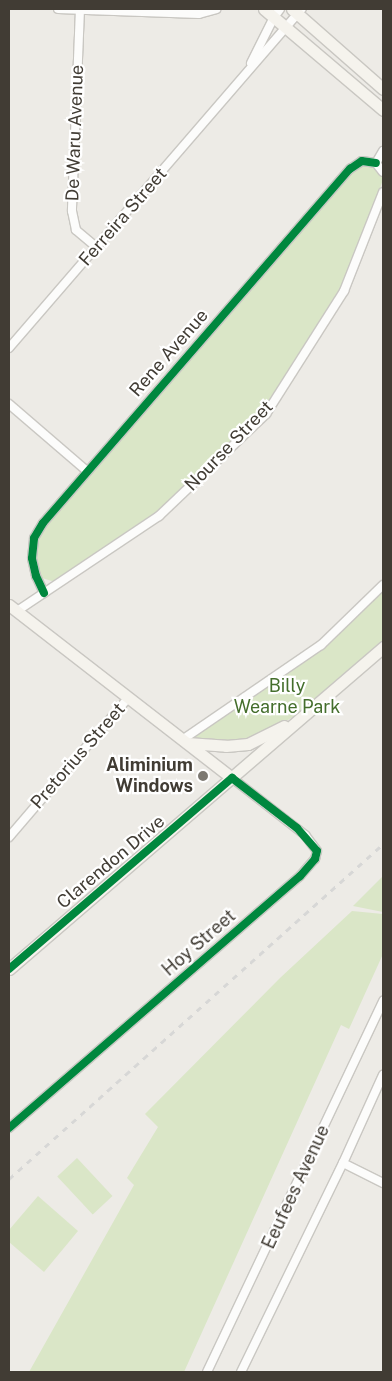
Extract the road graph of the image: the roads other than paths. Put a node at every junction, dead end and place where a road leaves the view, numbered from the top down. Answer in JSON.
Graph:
{"nodes":[{"id":1,"x":58,"y":9,"type":"edge"},
{"id":2,"x":80,"y":9,"type":"edge"},
{"id":3,"x":216,"y":9,"type":"edge"},
{"id":4,"x":264,"y":9,"type":"edge"},
{"id":5,"x":297,"y":10,"type":"edge"},
{"id":6,"x":277,"y":13,"type":"edge"},
{"id":7,"x":287,"y":27,"type":"junction"},
{"id":8,"x":236,"y":86,"type":"junction"},
{"id":9,"x":383,"y":89,"type":"edge"},
{"id":10,"x":383,"y":110,"type":"edge"},
{"id":11,"x":383,"y":151,"type":"edge"},
{"id":12,"x":376,"y":163,"type":"junction"},
{"id":13,"x":383,"y":172,"type":"edge"},
{"id":14,"x":383,"y":192,"type":"edge"},
{"id":15,"x":96,"y":247,"type":"junction"},
{"id":16,"x":9,"y":348,"type":"edge"},
{"id":17,"x":9,"y":404,"type":"edge"},
{"id":18,"x":87,"y":471,"type":"junction"},
{"id":19,"x":383,"y":585,"type":"edge"},
{"id":20,"x":44,"y":593,"type":"junction"},
{"id":21,"x":13,"y":608,"type":"edge"},
{"id":22,"x":383,"y":647,"type":"edge"},
{"id":23,"x":128,"y":698,"type":"junction"},
{"id":24,"x":309,"y":712,"type":"junction"},
{"id":25,"x":184,"y":741,"type":"junction"},
{"id":26,"x":232,"y":778,"type":"junction"},
{"id":27,"x":9,"y":837,"type":"edge"},
{"id":28,"x":9,"y":968,"type":"edge"},
{"id":29,"x":383,"y":1001,"type":"edge"},
{"id":30,"x":383,"y":1075,"type":"edge"},
{"id":31,"x":9,"y":1128,"type":"edge"},
{"id":32,"x":343,"y":1163,"type":"junction"},
{"id":33,"x":383,"y":1183,"type":"edge"},
{"id":34,"x":207,"y":1372,"type":"edge"},
{"id":35,"x":241,"y":1372,"type":"edge"}],
"edges":[{"from":1,"to":2,"type":"street"},
{"from":2,"to":3,"type":"street"},
{"from":2,"to":15,"type":"street","name":"De Waru Avenue"},
{"from":4,"to":6,"type":"main road"},
{"from":5,"to":7,"type":"street","name":"Ferreira Street"},
{"from":5,"to":9,"type":"main road"},
{"from":6,"to":7,"type":"main road"},
{"from":6,"to":8,"type":"street","name":"Ferreira Street"},
{"from":7,"to":8,"type":"street","name":"Ferreira Street"},
{"from":7,"to":10,"type":"main road"},
{"from":8,"to":15,"type":"street","name":"Ferreira Street"},
{"from":11,"to":12,"type":"street"},
{"from":12,"to":13,"type":"street"},
{"from":12,"to":18,"type":"street","name":"Rene Avenue"},
{"from":14,"to":20,"type":"street","name":"Nourse Street"},
{"from":15,"to":16,"type":"street","name":"Ferreira Street"},
{"from":17,"to":18,"type":"street"},
{"from":18,"to":20,"type":"street","name":"Rene Avenue"},
{"from":19,"to":25,"type":"street"},
{"from":20,"to":21,"type":"street","name":"Nourse Street"},
{"from":21,"to":23,"type":"main road"},
{"from":22,"to":24,"type":"main road","name":"Clarendon Drive"},
{"from":23,"to":25,"type":"main road"},
{"from":23,"to":27,"type":"street","name":"Pretorius Street"},
{"from":24,"to":25,"type":"main road"},
{"from":24,"to":26,"type":"main road","name":"Clarendon Drive"},
{"from":25,"to":26,"type":"main road"},
{"from":26,"to":28,"type":"main road","name":"Clarendon Drive"},
{"from":26,"to":31,"type":"street","name":"Hoy Street"},
{"from":29,"to":34,"type":"street","name":"Eeufees Avenue"},
{"from":30,"to":32,"type":"street","name":"Eeufees Avenue"},
{"from":32,"to":33,"type":"street"},
{"from":32,"to":35,"type":"street","name":"Eeufees Avenue"}]}
